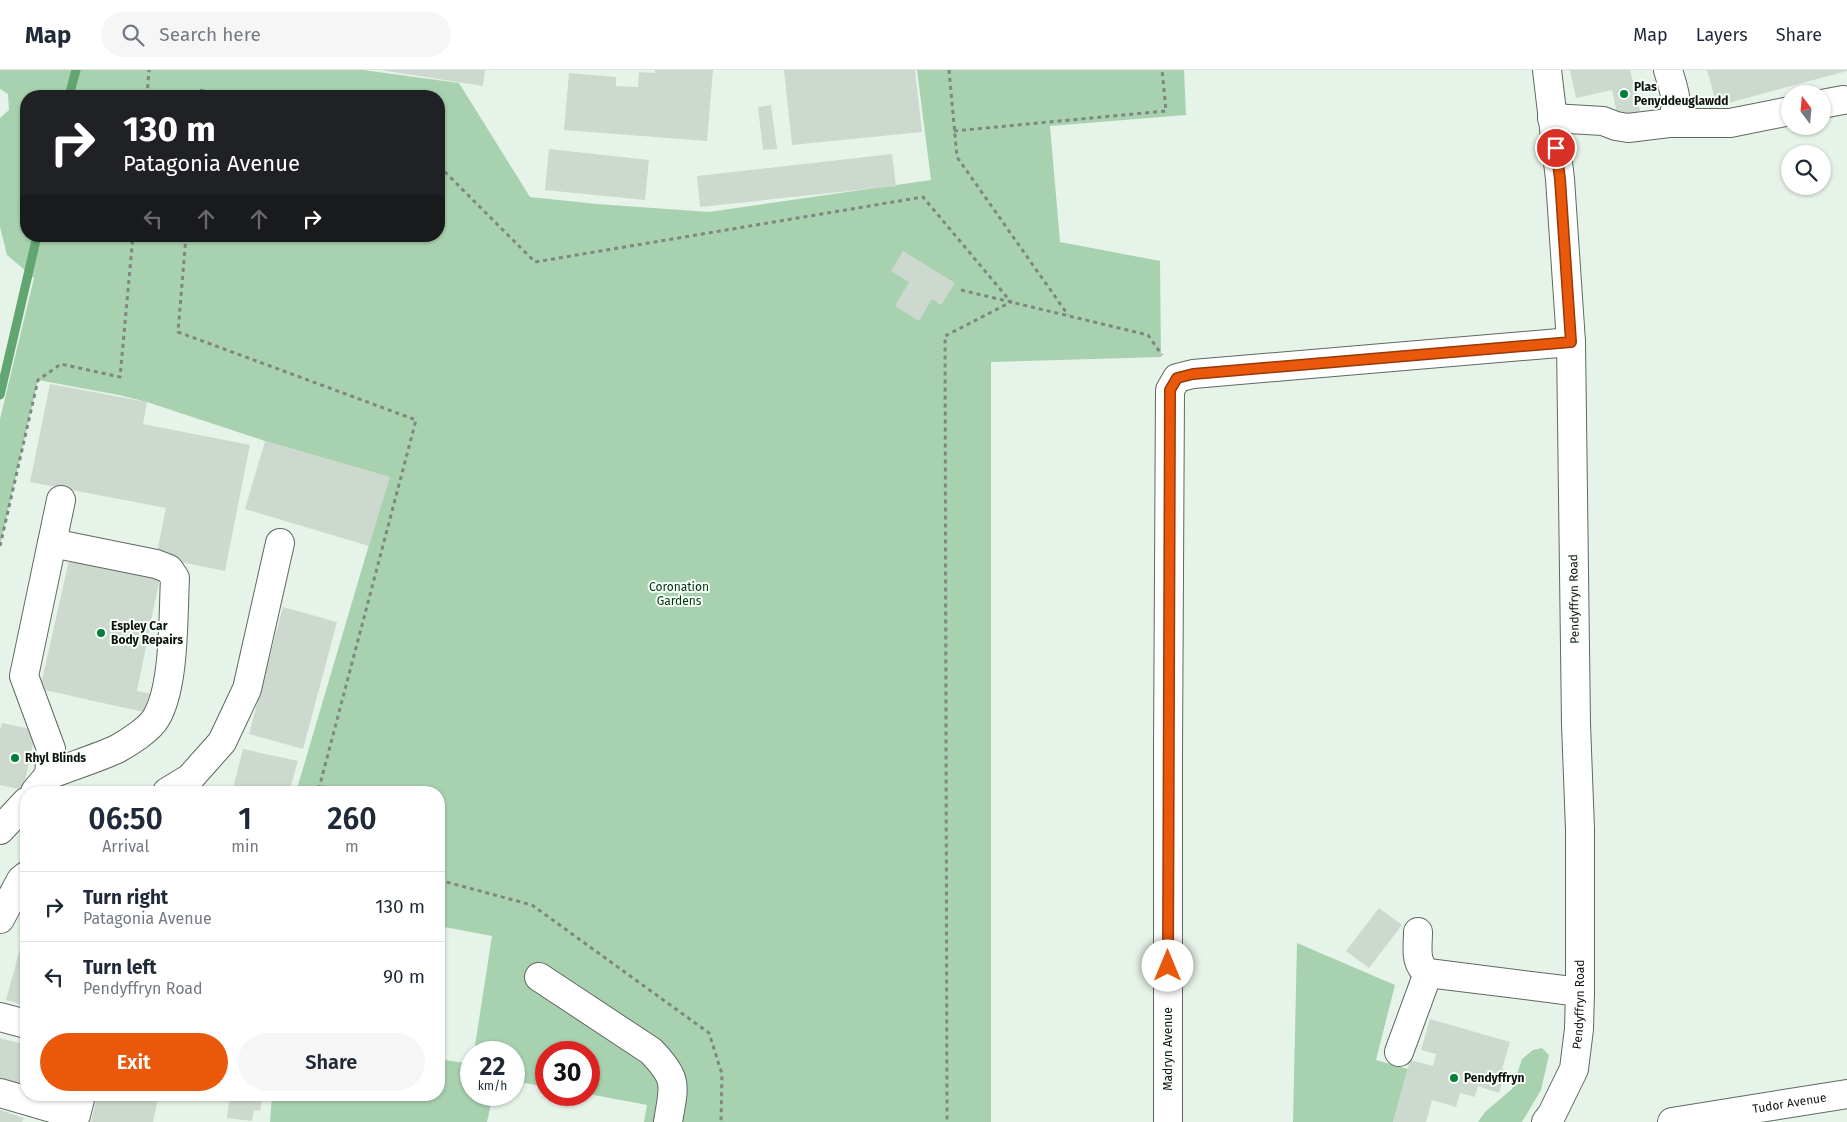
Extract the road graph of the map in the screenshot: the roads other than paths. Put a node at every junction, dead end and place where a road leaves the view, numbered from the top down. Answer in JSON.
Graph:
{"nodes":[{"id":1,"x":1547,"y":70,"type":"edge"},
{"id":2,"x":1668,"y":70,"type":"edge"},
{"id":3,"x":1781,"y":112,"type":"edge"},
{"id":4,"x":1552,"y":118,"type":"junction"},
{"id":5,"x":1669,"y":123,"type":"junction"},
{"id":6,"x":1571,"y":342,"type":"junction"},
{"id":7,"x":61,"y":500,"type":"dead end"},
{"id":8,"x":280,"y":543,"type":"dead end"},
{"id":9,"x":52,"y":544,"type":"junction"},
{"id":10,"x":42,"y":784,"type":"edge"},
{"id":11,"x":177,"y":786,"type":"edge"},
{"id":12,"x":20,"y":808,"type":"edge"},
{"id":13,"x":0,"y":830,"type":"edge"},
{"id":14,"x":20,"y":882,"type":"edge"},
{"id":15,"x":0,"y":919,"type":"edge"},
{"id":16,"x":1418,"y":932,"type":"dead end"},
{"id":17,"x":1428,"y":973,"type":"junction"},
{"id":18,"x":539,"y":977,"type":"dead end"},
{"id":19,"x":1580,"y":992,"type":"junction"},
{"id":20,"x":0,"y":1017,"type":"edge"},
{"id":21,"x":20,"y":1022,"type":"edge"},
{"id":22,"x":1399,"y":1052,"type":"dead end"},
{"id":23,"x":0,"y":1093,"type":"edge"},
{"id":24,"x":1847,"y":1094,"type":"edge"},
{"id":25,"x":20,"y":1099,"type":"edge"},
{"id":26,"x":28,"y":1101,"type":"edge"},
{"id":27,"x":80,"y":1101,"type":"edge"},
{"id":28,"x":1557,"y":1119,"type":"edge"},
{"id":29,"x":668,"y":1122,"type":"edge"},
{"id":30,"x":1168,"y":1122,"type":"edge"},
{"id":31,"x":1672,"y":1122,"type":"edge"}],
"edges":[{"from":1,"to":4,"type":"street","name":"Pendyffryn Road"},
{"from":2,"to":5,"type":"street"},
{"from":3,"to":5,"type":"street"},
{"from":4,"to":5,"type":"street"},
{"from":4,"to":6,"type":"street","name":"Pendyffryn Road"},
{"from":6,"to":19,"type":"street","name":"Pendyffryn Road"},
{"from":6,"to":30,"type":"street","name":"Madryn Avenue"},
{"from":7,"to":9,"type":"street"},
{"from":8,"to":11,"type":"street"},
{"from":9,"to":10,"type":"street"},
{"from":9,"to":10,"type":"street"},
{"from":12,"to":13,"type":"street"},
{"from":14,"to":15,"type":"street"},
{"from":16,"to":17,"type":"street"},
{"from":17,"to":19,"type":"street"},
{"from":17,"to":22,"type":"street"},
{"from":18,"to":29,"type":"street"},
{"from":19,"to":28,"type":"street","name":"Pendyffryn Road"},
{"from":20,"to":21,"type":"street"},
{"from":23,"to":25,"type":"street"},
{"from":24,"to":31,"type":"street","name":"Tudor Avenue"},
{"from":26,"to":27,"type":"street"}]}
